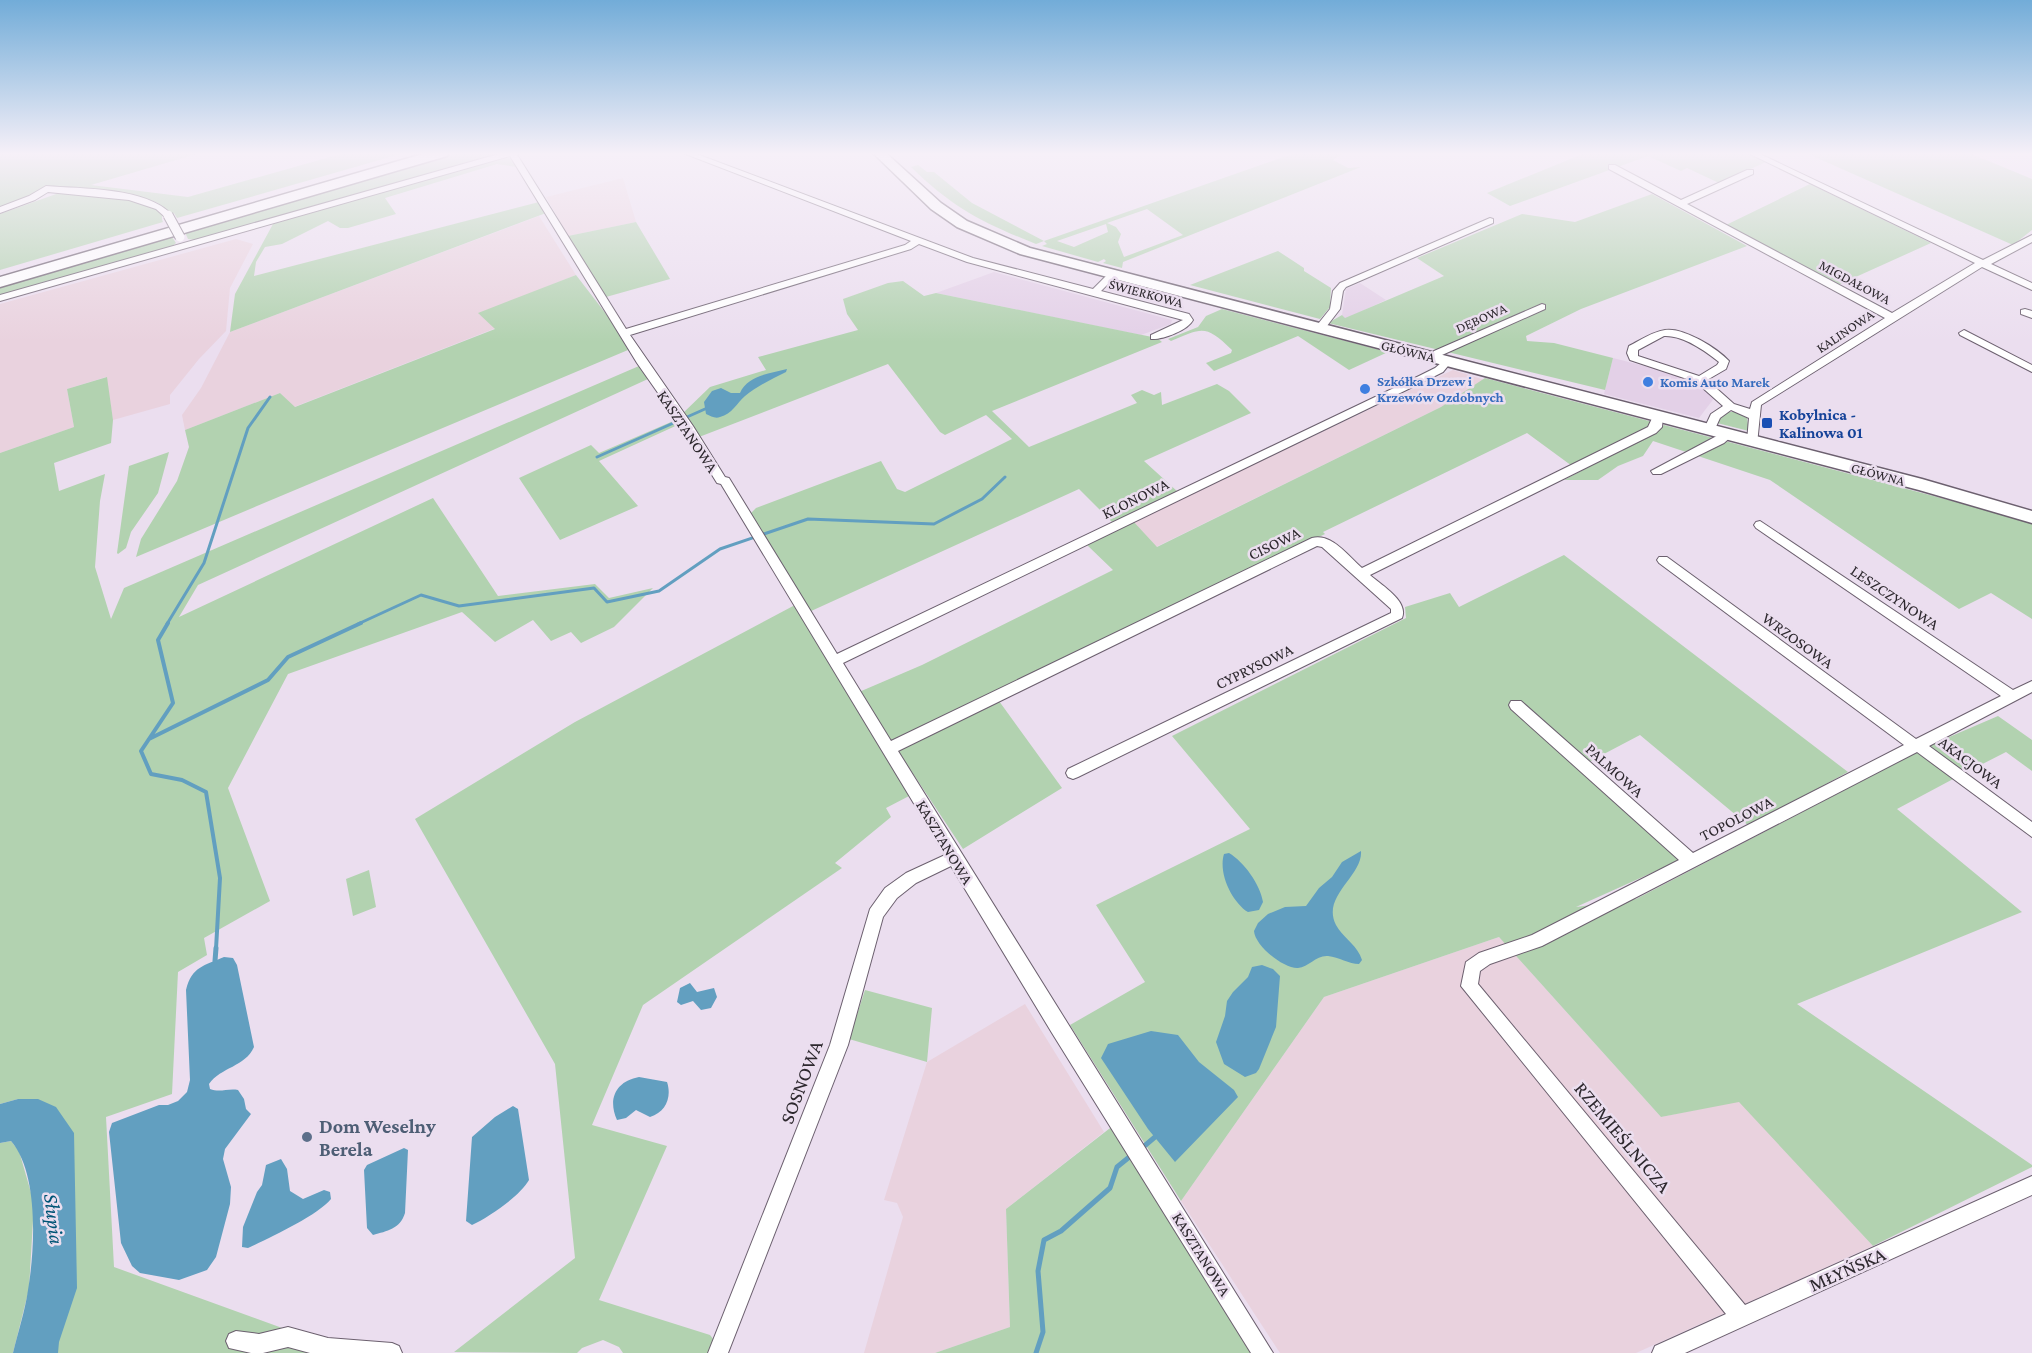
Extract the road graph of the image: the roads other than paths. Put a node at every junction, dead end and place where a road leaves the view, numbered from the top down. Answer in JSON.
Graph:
{"nodes":[{"id":1,"x":169,"y":216,"type":"edge"},
{"id":2,"x":201,"y":216,"type":"edge"},
{"id":3,"x":226,"y":216,"type":"edge"},
{"id":4,"x":275,"y":216,"type":"edge"},
{"id":5,"x":552,"y":216,"type":"edge"},
{"id":6,"x":853,"y":216,"type":"edge"},
{"id":7,"x":951,"y":216,"type":"edge"},
{"id":8,"x":1703,"y":216,"type":"edge"},
{"id":9,"x":1883,"y":216,"type":"edge"},
{"id":10,"x":1490,"y":221,"type":"dead end"},
{"id":11,"x":2032,"y":238,"type":"edge"},
{"id":12,"x":182,"y":241,"type":"junction"},
{"id":13,"x":918,"y":241,"type":"junction"},
{"id":14,"x":1982,"y":264,"type":"junction"},
{"id":15,"x":0,"y":274,"type":"edge"},
{"id":16,"x":1112,"y":275,"type":"junction"},
{"id":17,"x":0,"y":282,"type":"edge"},
{"id":18,"x":2032,"y":287,"type":"edge"},
{"id":19,"x":1094,"y":293,"type":"junction"},
{"id":20,"x":0,"y":298,"type":"edge"},
{"id":21,"x":1542,"y":307,"type":"dead end"},
{"id":22,"x":1891,"y":316,"type":"junction"},
{"id":23,"x":1319,"y":329,"type":"junction"},
{"id":24,"x":625,"y":333,"type":"junction"},
{"id":25,"x":1964,"y":333,"type":"dead end"},
{"id":26,"x":1155,"y":337,"type":"dead end"},
{"id":27,"x":1441,"y":359,"type":"junction"},
{"id":28,"x":2032,"y":369,"type":"edge"},
{"id":29,"x":1700,"y":380,"type":"junction"},
{"id":30,"x":1730,"y":406,"type":"junction"},
{"id":31,"x":1658,"y":416,"type":"junction"},
{"id":32,"x":1754,"y":416,"type":"junction"},
{"id":33,"x":1710,"y":429,"type":"junction"},
{"id":34,"x":1728,"y":434,"type":"junction"},
{"id":35,"x":1753,"y":441,"type":"junction"},
{"id":36,"x":1657,"y":471,"type":"dead end"},
{"id":37,"x":2032,"y":518,"type":"edge"},
{"id":38,"x":1760,"y":525,"type":"dead end"},
{"id":39,"x":1663,"y":560,"type":"dead end"},
{"id":40,"x":1361,"y":574,"type":"junction"},
{"id":41,"x":835,"y":661,"type":"junction"},
{"id":42,"x":2032,"y":686,"type":"edge"},
{"id":43,"x":2012,"y":696,"type":"junction"},
{"id":44,"x":1516,"y":705,"type":"dead end"},
{"id":45,"x":1916,"y":745,"type":"junction"},
{"id":46,"x":889,"y":749,"type":"junction"},
{"id":47,"x":1073,"y":773,"type":"dead end"},
{"id":48,"x":2032,"y":831,"type":"edge"},
{"id":49,"x":955,"y":857,"type":"junction"},
{"id":50,"x":1691,"y":861,"type":"junction"},
{"id":51,"x":1469,"y":986,"type":"joint"},
{"id":52,"x":2032,"y":1185,"type":"edge"},
{"id":53,"x":1743,"y":1317,"type":"junction"},
{"id":54,"x":236,"y":1341,"type":"dead end"},
{"id":55,"x":392,"y":1353,"type":"edge"},
{"id":56,"x":718,"y":1353,"type":"edge"},
{"id":57,"x":1263,"y":1353,"type":"edge"},
{"id":58,"x":1662,"y":1353,"type":"edge"}],
"edges":[{"from":1,"to":12,"type":"street","bridge":true},
{"from":2,"to":15,"type":"highway"},
{"from":3,"to":17,"type":"highway"},
{"from":4,"to":12,"type":"street"},
{"from":5,"to":24,"type":"street","name":"KASZTANOWA"},
{"from":6,"to":13,"type":"street","name":"ŚWIERKOWA"},
{"from":7,"to":16,"type":"main road","name":"GŁÓWNA"},
{"from":8,"to":22,"type":"street","name":"MIGDAŁOWA"},
{"from":9,"to":14,"type":"street"},
{"from":10,"to":23,"type":"street"},
{"from":11,"to":14,"type":"street","name":"KALINOWA"},
{"from":12,"to":20,"type":"street"},
{"from":13,"to":19,"type":"street","name":"ŚWIERKOWA"},
{"from":13,"to":24,"type":"street"},
{"from":14,"to":18,"type":"street"},
{"from":14,"to":22,"type":"street","name":"KALINOWA"},
{"from":16,"to":19,"type":"street","name":"ŚWIERKOWA"},
{"from":16,"to":23,"type":"main road","name":"GŁÓWNA"},
{"from":19,"to":26,"type":"street","name":"ŚWIERKOWA"},
{"from":21,"to":27,"type":"street","name":"DĘBOWA"},
{"from":22,"to":32,"type":"street","name":"KALINOWA"},
{"from":23,"to":27,"type":"main road","name":"GŁÓWNA"},
{"from":24,"to":41,"type":"street","name":"KASZTANOWA"},
{"from":25,"to":28,"type":"street"},
{"from":27,"to":31,"type":"main road","name":"GŁÓWNA"},
{"from":27,"to":41,"type":"street","name":"KLONOWA"},
{"from":29,"to":29,"type":"street"},
{"from":29,"to":30,"type":"street"},
{"from":30,"to":32,"type":"street"},
{"from":30,"to":33,"type":"street"},
{"from":31,"to":33,"type":"main road","name":"GŁÓWNA"},
{"from":31,"to":40,"type":"street"},
{"from":32,"to":35,"type":"street"},
{"from":33,"to":34,"type":"main road","name":"GŁÓWNA"},
{"from":34,"to":35,"type":"main road","name":"GŁÓWNA"},
{"from":34,"to":36,"type":"street"},
{"from":35,"to":37,"type":"main road","name":"GŁÓWNA"},
{"from":38,"to":43,"type":"street","name":"LESZCZYNOWA"},
{"from":39,"to":45,"type":"street","name":"WRZOSOWA"},
{"from":40,"to":46,"type":"street","name":"CISOWA"},
{"from":40,"to":47,"type":"street","name":"CYPRYSOWA"},
{"from":41,"to":46,"type":"street","name":"KASZTANOWA"},
{"from":42,"to":43,"type":"street","name":"TOPOLOWA"},
{"from":43,"to":45,"type":"street","name":"TOPOLOWA"},
{"from":44,"to":50,"type":"street","name":"PALMOWA"},
{"from":45,"to":48,"type":"street","name":"AKACJOWA"},
{"from":45,"to":50,"type":"street","name":"TOPOLOWA"},
{"from":46,"to":49,"type":"street","name":"KASZTANOWA"},
{"from":49,"to":56,"type":"street","name":"SOSNOWA"},
{"from":49,"to":57,"type":"street","name":"KASZTANOWA"},
{"from":50,"to":51,"type":"street","name":"TOPOLOWA"},
{"from":51,"to":53,"type":"street","name":"RZEMIEŚLNICZA"},
{"from":52,"to":53,"type":"street","name":"MŁYŃSKA"},
{"from":53,"to":58,"type":"street","name":"MŁYŃSKA"},
{"from":54,"to":55,"type":"street"}]}
